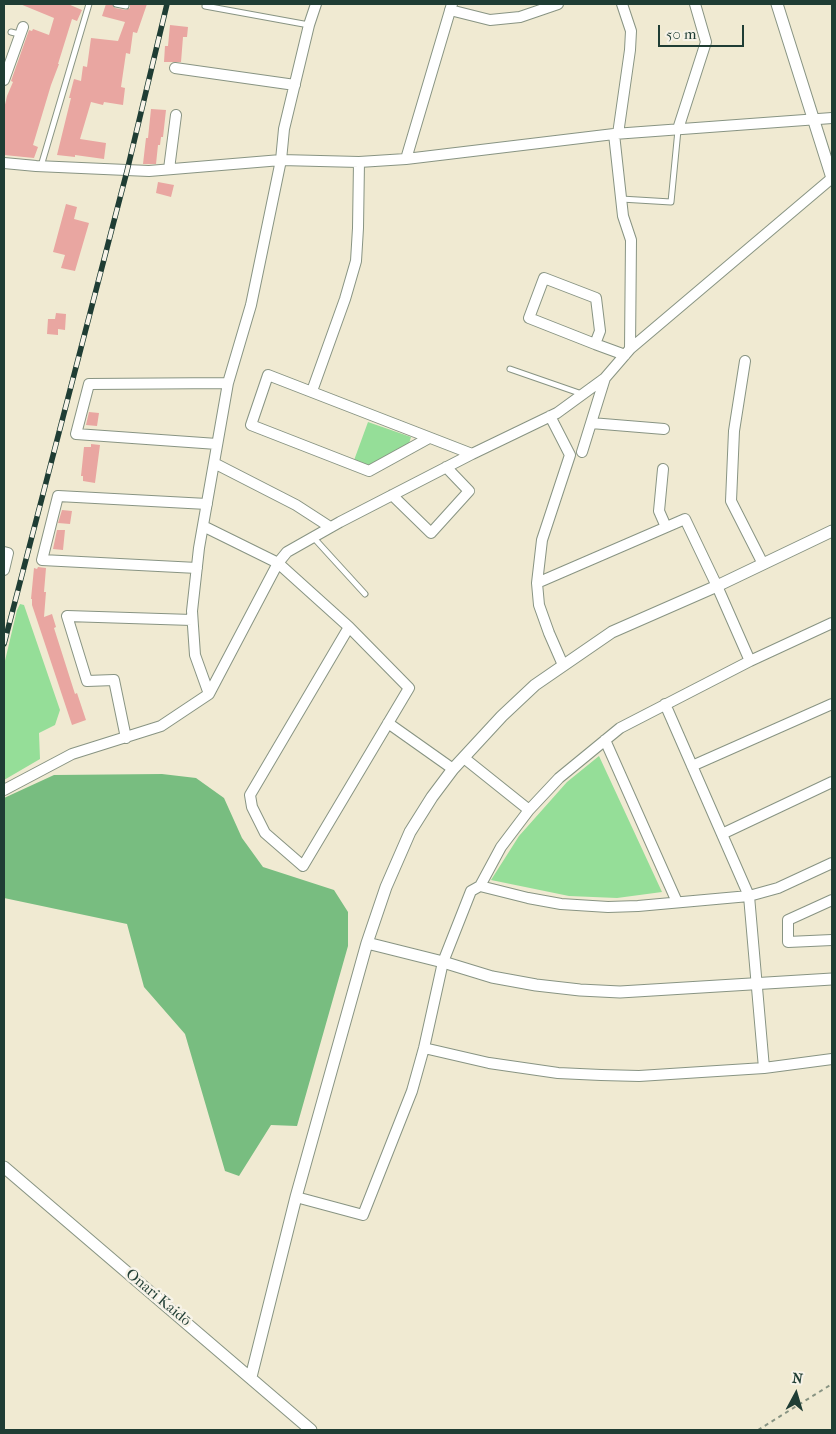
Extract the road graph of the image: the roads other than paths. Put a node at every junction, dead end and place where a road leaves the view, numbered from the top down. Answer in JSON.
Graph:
{"nodes":[{"id":1,"x":87,"y":4,"type":"edge"},
{"id":2,"x":116,"y":4,"type":"edge"},
{"id":3,"x":316,"y":4,"type":"edge"},
{"id":4,"x":558,"y":4,"type":"edge"},
{"id":5,"x":622,"y":4,"type":"edge"},
{"id":6,"x":695,"y":4,"type":"edge"},
{"id":7,"x":777,"y":4,"type":"edge"},
{"id":8,"x":126,"y":6,"type":"dead end"},
{"id":9,"x":205,"y":6,"type":"dead end"},
{"id":10,"x":451,"y":7,"type":"edge"},
{"id":11,"x":309,"y":25,"type":"junction"},
{"id":12,"x":18,"y":31,"type":"dead end"},
{"id":13,"x":175,"y":68,"type":"dead end"},
{"id":14,"x":4,"y":77,"type":"edge"},
{"id":15,"x":295,"y":85,"type":"junction"},
{"id":16,"x":176,"y":115,"type":"dead end"},
{"id":17,"x":832,"y":118,"type":"edge"},
{"id":18,"x":814,"y":120,"type":"junction"},
{"id":19,"x":678,"y":129,"type":"junction"},
{"id":20,"x":616,"y":134,"type":"junction"},
{"id":21,"x":406,"y":159,"type":"junction"},
{"id":22,"x":281,"y":160,"type":"junction"},
{"id":23,"x":359,"y":162,"type":"junction"},
{"id":24,"x":4,"y":163,"type":"edge"},
{"id":25,"x":41,"y":166,"type":"junction"},
{"id":26,"x":169,"y":169,"type":"junction"},
{"id":27,"x":832,"y":178,"type":"edge"},
{"id":28,"x":621,"y":199,"type":"junction"},
{"id":29,"x":595,"y":344,"type":"junction"},
{"id":30,"x":627,"y":352,"type":"junction"},
{"id":31,"x":745,"y":361,"type":"dead end"},
{"id":32,"x":510,"y":369,"type":"dead end"},
{"id":33,"x":605,"y":378,"type":"junction"},
{"id":34,"x":228,"y":383,"type":"junction"},
{"id":35,"x":312,"y":392,"type":"junction"},
{"id":36,"x":583,"y":394,"type":"junction"},
{"id":37,"x":550,"y":416,"type":"junction"},
{"id":38,"x":591,"y":423,"type":"junction"},
{"id":39,"x":664,"y":429,"type":"dead end"},
{"id":40,"x":429,"y":438,"type":"junction"},
{"id":41,"x":217,"y":444,"type":"junction"},
{"id":42,"x":582,"y":452,"type":"dead end"},
{"id":43,"x":472,"y":454,"type":"junction"},
{"id":44,"x":214,"y":463,"type":"junction"},
{"id":45,"x":446,"y":467,"type":"junction"},
{"id":46,"x":663,"y":469,"type":"dead end"},
{"id":47,"x":392,"y":495,"type":"junction"},
{"id":48,"x":207,"y":504,"type":"junction"},
{"id":49,"x":203,"y":526,"type":"junction"},
{"id":50,"x":330,"y":527,"type":"junction"},
{"id":51,"x":666,"y":527,"type":"junction"},
{"id":52,"x":832,"y":531,"type":"edge"},
{"id":53,"x":313,"y":537,"type":"junction"},
{"id":54,"x":4,"y":552,"type":"edge"},
{"id":55,"x":278,"y":563,"type":"junction"},
{"id":56,"x":762,"y":564,"type":"junction"},
{"id":57,"x":197,"y":568,"type":"junction"},
{"id":58,"x":4,"y":570,"type":"edge"},
{"id":59,"x":538,"y":583,"type":"junction"},
{"id":60,"x":717,"y":586,"type":"junction"},
{"id":61,"x":365,"y":594,"type":"dead end"},
{"id":62,"x":192,"y":620,"type":"junction"},
{"id":63,"x":832,"y":623,"type":"edge"},
{"id":64,"x":349,"y":627,"type":"junction"},
{"id":65,"x":750,"y":661,"type":"junction"},
{"id":66,"x":563,"y":665,"type":"junction"},
{"id":67,"x":208,"y":694,"type":"junction"},
{"id":68,"x":665,"y":704,"type":"junction"},
{"id":69,"x":832,"y":704,"type":"edge"},
{"id":70,"x":388,"y":723,"type":"junction"},
{"id":71,"x":126,"y":738,"type":"junction"},
{"id":72,"x":604,"y":740,"type":"junction"},
{"id":73,"x":464,"y":758,"type":"junction"},
{"id":74,"x":692,"y":766,"type":"junction"},
{"id":75,"x":453,"y":769,"type":"junction"},
{"id":76,"x":832,"y":782,"type":"edge"},
{"id":77,"x":4,"y":790,"type":"edge"},
{"id":78,"x":529,"y":810,"type":"junction"},
{"id":79,"x":722,"y":834,"type":"junction"},
{"id":80,"x":832,"y":863,"type":"edge"},
{"id":81,"x":480,"y":886,"type":"junction"},
{"id":82,"x":749,"y":896,"type":"junction"},
{"id":83,"x":832,"y":900,"type":"edge"},
{"id":84,"x":677,"y":902,"type":"junction"},
{"id":85,"x":832,"y":940,"type":"edge"},
{"id":86,"x":367,"y":943,"type":"junction"},
{"id":87,"x":443,"y":962,"type":"junction"},
{"id":88,"x":832,"y":979,"type":"edge"},
{"id":89,"x":758,"y":984,"type":"junction"},
{"id":90,"x":424,"y":1048,"type":"junction"},
{"id":91,"x":832,"y":1059,"type":"edge"},
{"id":92,"x":764,"y":1068,"type":"junction"},
{"id":93,"x":4,"y":1167,"type":"edge"},
{"id":94,"x":296,"y":1197,"type":"junction"},
{"id":95,"x":251,"y":1377,"type":"junction"},
{"id":96,"x":311,"y":1430,"type":"edge"}],
"edges":[{"from":1,"to":25,"type":"lane"},
{"from":2,"to":8,"type":"lane"},
{"from":3,"to":11,"type":"street"},
{"from":4,"to":10,"type":"street"},
{"from":5,"to":20,"type":"street"},
{"from":6,"to":19,"type":"street"},
{"from":7,"to":18,"type":"street"},
{"from":9,"to":11,"type":"lane"},
{"from":10,"to":21,"type":"street"},
{"from":11,"to":15,"type":"street"},
{"from":12,"to":14,"type":"street"},
{"from":13,"to":15,"type":"street"},
{"from":15,"to":22,"type":"street"},
{"from":16,"to":26,"type":"street"},
{"from":17,"to":18,"type":"street"},
{"from":18,"to":19,"type":"street"},
{"from":18,"to":27,"type":"street"},
{"from":19,"to":20,"type":"street"},
{"from":19,"to":28,"type":"lane"},
{"from":20,"to":21,"type":"street"},
{"from":20,"to":28,"type":"street"},
{"from":21,"to":23,"type":"street"},
{"from":22,"to":23,"type":"street"},
{"from":22,"to":26,"type":"street"},
{"from":22,"to":34,"type":"street"},
{"from":23,"to":35,"type":"street"},
{"from":24,"to":25,"type":"street"},
{"from":25,"to":26,"type":"street"},
{"from":27,"to":30,"type":"street"},
{"from":28,"to":30,"type":"street"},
{"from":29,"to":29,"type":"street"},
{"from":29,"to":30,"type":"street"},
{"from":30,"to":33,"type":"street"},
{"from":31,"to":56,"type":"street"},
{"from":32,"to":36,"type":"lane"},
{"from":33,"to":36,"type":"street"},
{"from":33,"to":38,"type":"street"},
{"from":34,"to":41,"type":"street"},
{"from":34,"to":41,"type":"street"},
{"from":35,"to":40,"type":"street"},
{"from":35,"to":40,"type":"street"},
{"from":36,"to":37,"type":"street"},
{"from":37,"to":43,"type":"street"},
{"from":37,"to":59,"type":"street"},
{"from":38,"to":39,"type":"street"},
{"from":38,"to":42,"type":"street"},
{"from":40,"to":43,"type":"street"},
{"from":41,"to":44,"type":"street"},
{"from":43,"to":45,"type":"street"},
{"from":44,"to":48,"type":"street"},
{"from":44,"to":50,"type":"street"},
{"from":45,"to":47,"type":"street"},
{"from":45,"to":47,"type":"street"},
{"from":46,"to":51,"type":"street"},
{"from":47,"to":50,"type":"street"},
{"from":48,"to":49,"type":"street"},
{"from":48,"to":57,"type":"street"},
{"from":49,"to":55,"type":"street"},
{"from":49,"to":57,"type":"street"},
{"from":50,"to":53,"type":"street"},
{"from":51,"to":59,"type":"street"},
{"from":51,"to":60,"type":"street"},
{"from":52,"to":56,"type":"street"},
{"from":53,"to":55,"type":"street"},
{"from":53,"to":61,"type":"lane"},
{"from":54,"to":58,"type":"street"},
{"from":55,"to":64,"type":"street"},
{"from":55,"to":67,"type":"street"},
{"from":56,"to":60,"type":"street"},
{"from":57,"to":62,"type":"street"},
{"from":59,"to":66,"type":"street"},
{"from":60,"to":65,"type":"street"},
{"from":60,"to":66,"type":"street"},
{"from":62,"to":67,"type":"street"},
{"from":62,"to":71,"type":"street"},
{"from":63,"to":65,"type":"street"},
{"from":64,"to":70,"type":"street"},
{"from":64,"to":70,"type":"street"},
{"from":65,"to":68,"type":"street"},
{"from":66,"to":73,"type":"street"},
{"from":67,"to":71,"type":"street"},
{"from":68,"to":72,"type":"street"},
{"from":68,"to":74,"type":"street"},
{"from":69,"to":74,"type":"street"},
{"from":70,"to":75,"type":"street"},
{"from":71,"to":77,"type":"street"},
{"from":72,"to":78,"type":"street"},
{"from":72,"to":84,"type":"street"},
{"from":73,"to":75,"type":"street"},
{"from":73,"to":78,"type":"street"},
{"from":74,"to":79,"type":"street"},
{"from":75,"to":86,"type":"street"},
{"from":76,"to":79,"type":"street"},
{"from":78,"to":81,"type":"street"},
{"from":79,"to":82,"type":"street"},
{"from":80,"to":82,"type":"street"},
{"from":81,"to":84,"type":"street"},
{"from":81,"to":87,"type":"street"},
{"from":82,"to":84,"type":"street"},
{"from":82,"to":89,"type":"street"},
{"from":83,"to":85,"type":"street"},
{"from":86,"to":87,"type":"street"},
{"from":86,"to":94,"type":"street"},
{"from":87,"to":89,"type":"street"},
{"from":87,"to":90,"type":"street"},
{"from":88,"to":89,"type":"street"},
{"from":89,"to":92,"type":"street"},
{"from":90,"to":92,"type":"street"},
{"from":90,"to":94,"type":"street"},
{"from":91,"to":92,"type":"street"},
{"from":93,"to":95,"type":"street","name":"Onari Kaidō"},
{"from":94,"to":95,"type":"street"},
{"from":95,"to":96,"type":"street","name":"Onari Kaidō"}]}
